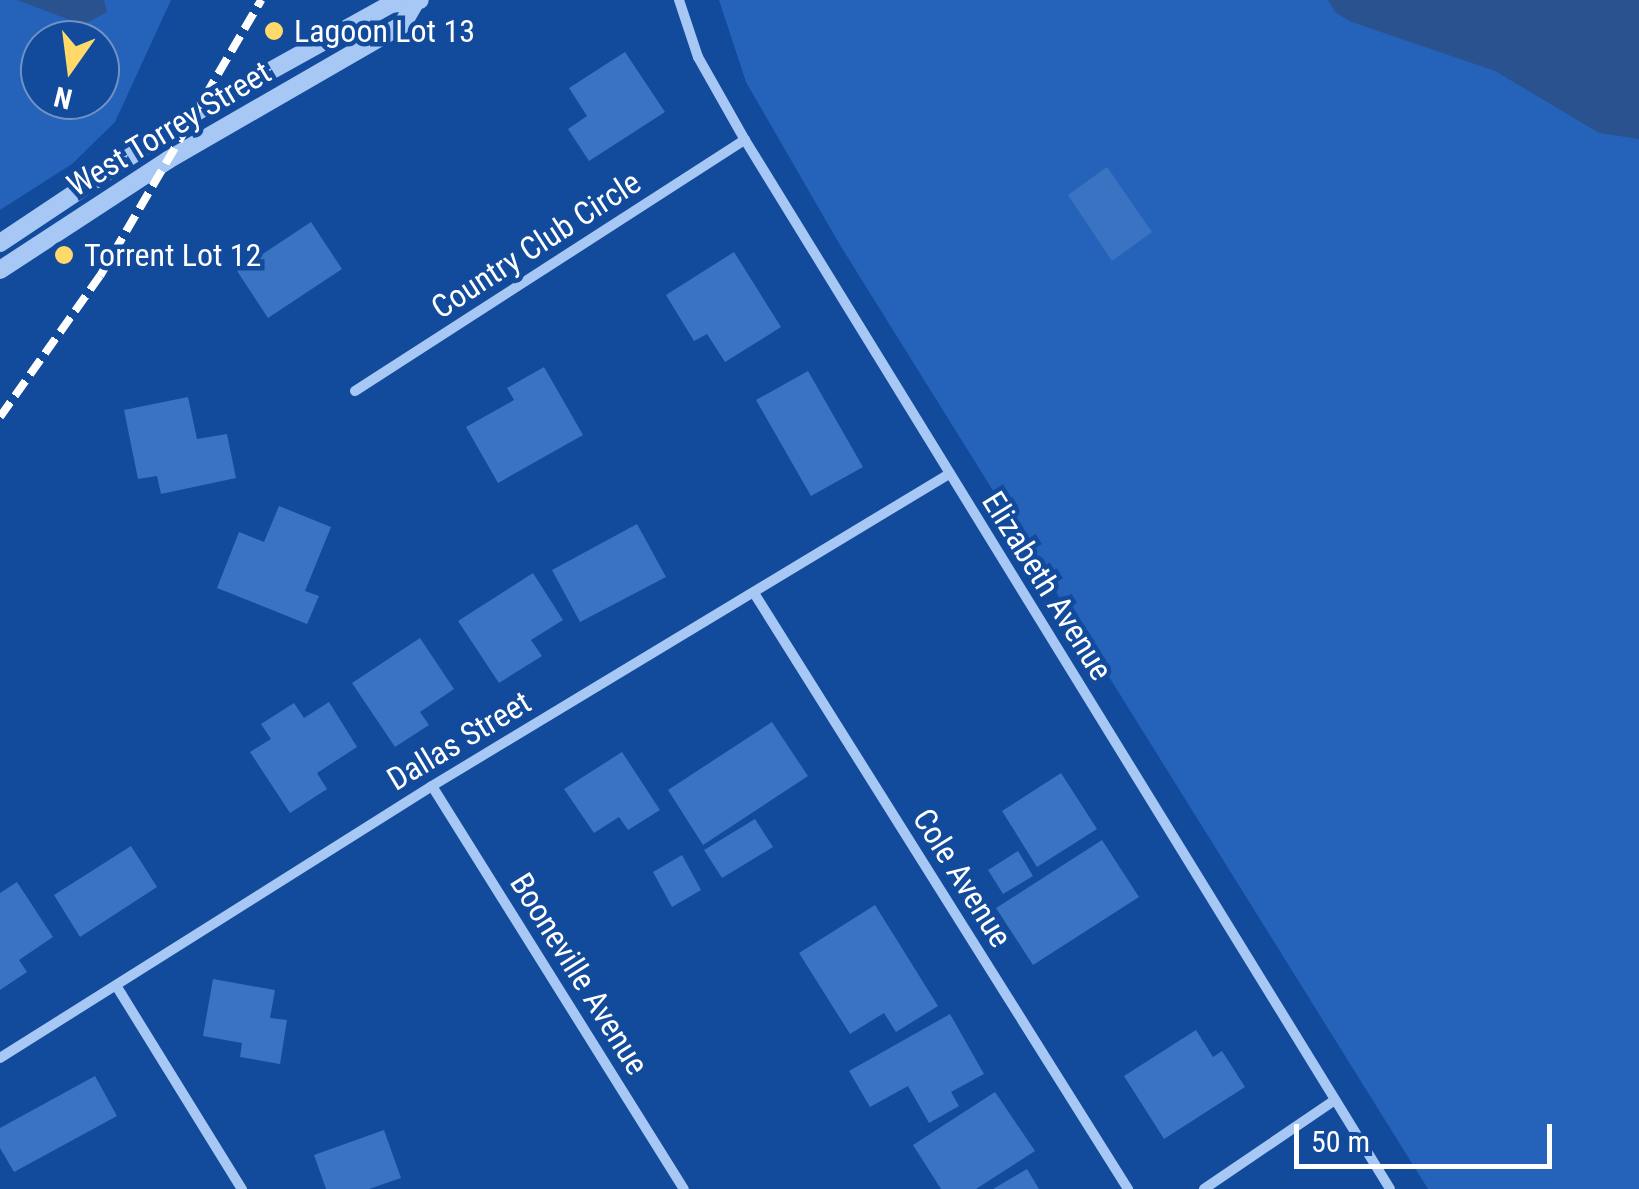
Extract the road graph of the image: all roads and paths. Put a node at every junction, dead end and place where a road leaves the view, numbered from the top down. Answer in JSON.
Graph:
{"nodes":[{"id":1,"x":679,"y":0,"type":"edge"},
{"id":2,"x":418,"y":2,"type":"edge"},
{"id":3,"x":744,"y":140,"type":"junction"},
{"id":4,"x":0,"y":243,"type":"edge"},
{"id":5,"x":0,"y":270,"type":"edge"},
{"id":6,"x":355,"y":391,"type":"dead end"},
{"id":7,"x":949,"y":474,"type":"junction"},
{"id":8,"x":754,"y":593,"type":"junction"},
{"id":9,"x":432,"y":786,"type":"junction"},
{"id":10,"x":116,"y":986,"type":"junction"},
{"id":11,"x":0,"y":1058,"type":"edge"},
{"id":12,"x":1335,"y":1100,"type":"junction"},
{"id":13,"x":242,"y":1189,"type":"edge"},
{"id":14,"x":684,"y":1189,"type":"edge"},
{"id":15,"x":1128,"y":1189,"type":"edge"},
{"id":16,"x":1204,"y":1189,"type":"edge"},
{"id":17,"x":1390,"y":1189,"type":"edge"}],
"edges":[{"from":1,"to":3,"type":"street","name":"Elizabeth Avenue"},
{"from":2,"to":4,"type":"street","name":"West Torrey Street"},
{"from":2,"to":5,"type":"street","name":"West Torrey Street"},
{"from":3,"to":6,"type":"street","name":"Country Club Circle"},
{"from":3,"to":7,"type":"street","name":"Elizabeth Avenue"},
{"from":7,"to":8,"type":"street","name":"Dallas Street"},
{"from":7,"to":12,"type":"street","name":"Elizabeth Avenue"},
{"from":8,"to":9,"type":"street","name":"Dallas Street"},
{"from":8,"to":15,"type":"street","name":"Cole Avenue"},
{"from":9,"to":10,"type":"street","name":"Dallas Street"},
{"from":9,"to":14,"type":"street","name":"Booneville Avenue"},
{"from":10,"to":11,"type":"street","name":"Dallas Street"},
{"from":10,"to":13,"type":"street"},
{"from":12,"to":16,"type":"street"},
{"from":12,"to":17,"type":"street","name":"Elizabeth Avenue"}]}
